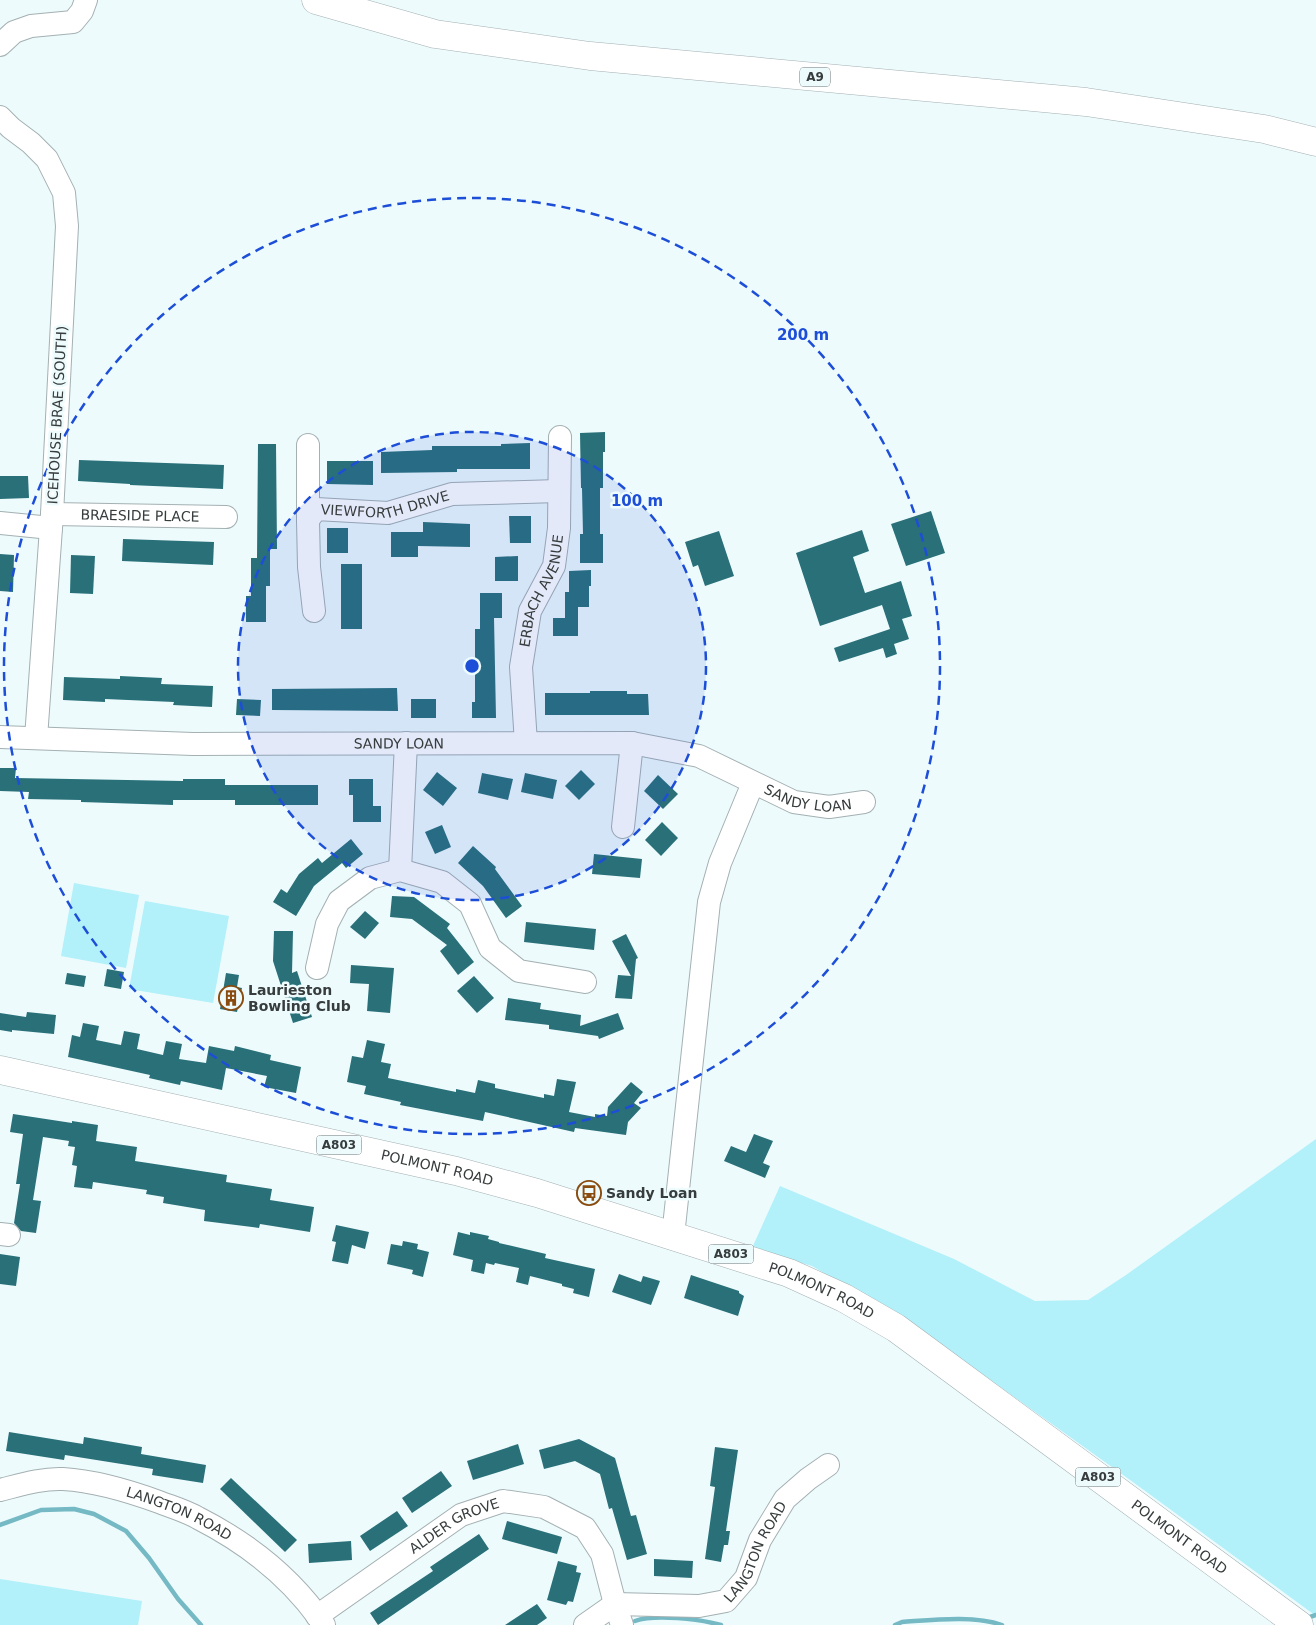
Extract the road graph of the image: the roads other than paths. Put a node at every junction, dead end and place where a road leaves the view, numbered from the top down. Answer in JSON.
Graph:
{"nodes":[{"id":1,"x":86,"y":0,"type":"edge"},
{"id":2,"x":316,"y":0,"type":"edge"},
{"id":3,"x":0,"y":45,"type":"edge"},
{"id":4,"x":0,"y":117,"type":"edge"},
{"id":5,"x":1316,"y":142,"type":"edge"},
{"id":6,"x":560,"y":437,"type":"dead end"},
{"id":7,"x":308,"y":445,"type":"dead end"},
{"id":8,"x":559,"y":491,"type":"junction"},
{"id":9,"x":226,"y":517,"type":"dead end"},
{"id":10,"x":308,"y":520,"type":"junction"},
{"id":11,"x":52,"y":521,"type":"junction"},
{"id":12,"x":0,"y":523,"type":"edge"},
{"id":13,"x":314,"y":611,"type":"dead end"},
{"id":14,"x":0,"y":737,"type":"edge"},
{"id":15,"x":36,"y":738,"type":"junction"},
{"id":16,"x":406,"y":743,"type":"junction"},
{"id":17,"x":526,"y":743,"type":"junction"},
{"id":18,"x":632,"y":743,"type":"junction"},
{"id":19,"x":753,"y":783,"type":"junction"},
{"id":20,"x":864,"y":802,"type":"dead end"},
{"id":21,"x":623,"y":827,"type":"dead end"},
{"id":22,"x":400,"y":870,"type":"junction"},
{"id":23,"x":317,"y":968,"type":"dead end"},
{"id":24,"x":585,"y":982,"type":"dead end"},
{"id":25,"x":0,"y":1070,"type":"edge"},
{"id":26,"x":673,"y":1236,"type":"junction"},
{"id":27,"x":828,"y":1465,"type":"dead end"},
{"id":28,"x":0,"y":1490,"type":"edge"},
{"id":29,"x":618,"y":1615,"type":"edge"},
{"id":30,"x":321,"y":1620,"type":"edge"},
{"id":31,"x":585,"y":1625,"type":"edge"},
{"id":32,"x":1299,"y":1625,"type":"edge"}],
"edges":[{"from":1,"to":3,"type":"street"},
{"from":2,"to":5,"type":"main road","number":"A9"},
{"from":4,"to":11,"type":"street","name":"ICEHOUSE BRAE (SOUTH)"},
{"from":6,"to":8,"type":"street","name":"ERBACH AVENUE"},
{"from":7,"to":10,"type":"street"},
{"from":8,"to":10,"type":"street","name":"VIEWFORTH DRIVE"},
{"from":8,"to":17,"type":"street","name":"ERBACH AVENUE"},
{"from":9,"to":11,"type":"street","name":"BRAESIDE PLACE"},
{"from":10,"to":13,"type":"street","name":"VIEWFORTH DRIVE"},
{"from":11,"to":12,"type":"street","name":"BRAESIDE PLACE"},
{"from":11,"to":15,"type":"street","name":"ICEHOUSE BRAE (SOUTH)"},
{"from":14,"to":15,"type":"street","name":"SANDY LOAN"},
{"from":15,"to":16,"type":"street","name":"SANDY LOAN"},
{"from":16,"to":17,"type":"street","name":"SANDY LOAN"},
{"from":16,"to":22,"type":"street"},
{"from":17,"to":18,"type":"street","name":"SANDY LOAN"},
{"from":18,"to":19,"type":"street","name":"SANDY LOAN"},
{"from":18,"to":21,"type":"street"},
{"from":19,"to":20,"type":"street","name":"SANDY LOAN"},
{"from":19,"to":26,"type":"street","name":"SANDY LOAN"},
{"from":22,"to":23,"type":"street"},
{"from":22,"to":24,"type":"street"},
{"from":25,"to":26,"type":"main road","name":"POLMONT ROAD","number":"A803"},
{"from":26,"to":32,"type":"main road","name":"POLMONT ROAD","number":"A803"},
{"from":27,"to":29,"type":"street","name":"LANGTON ROAD"},
{"from":28,"to":30,"type":"street","name":"LANGTON ROAD"},
{"from":29,"to":30,"type":"street","name":"ALDER GROVE"},
{"from":29,"to":31,"type":"street"}]}
